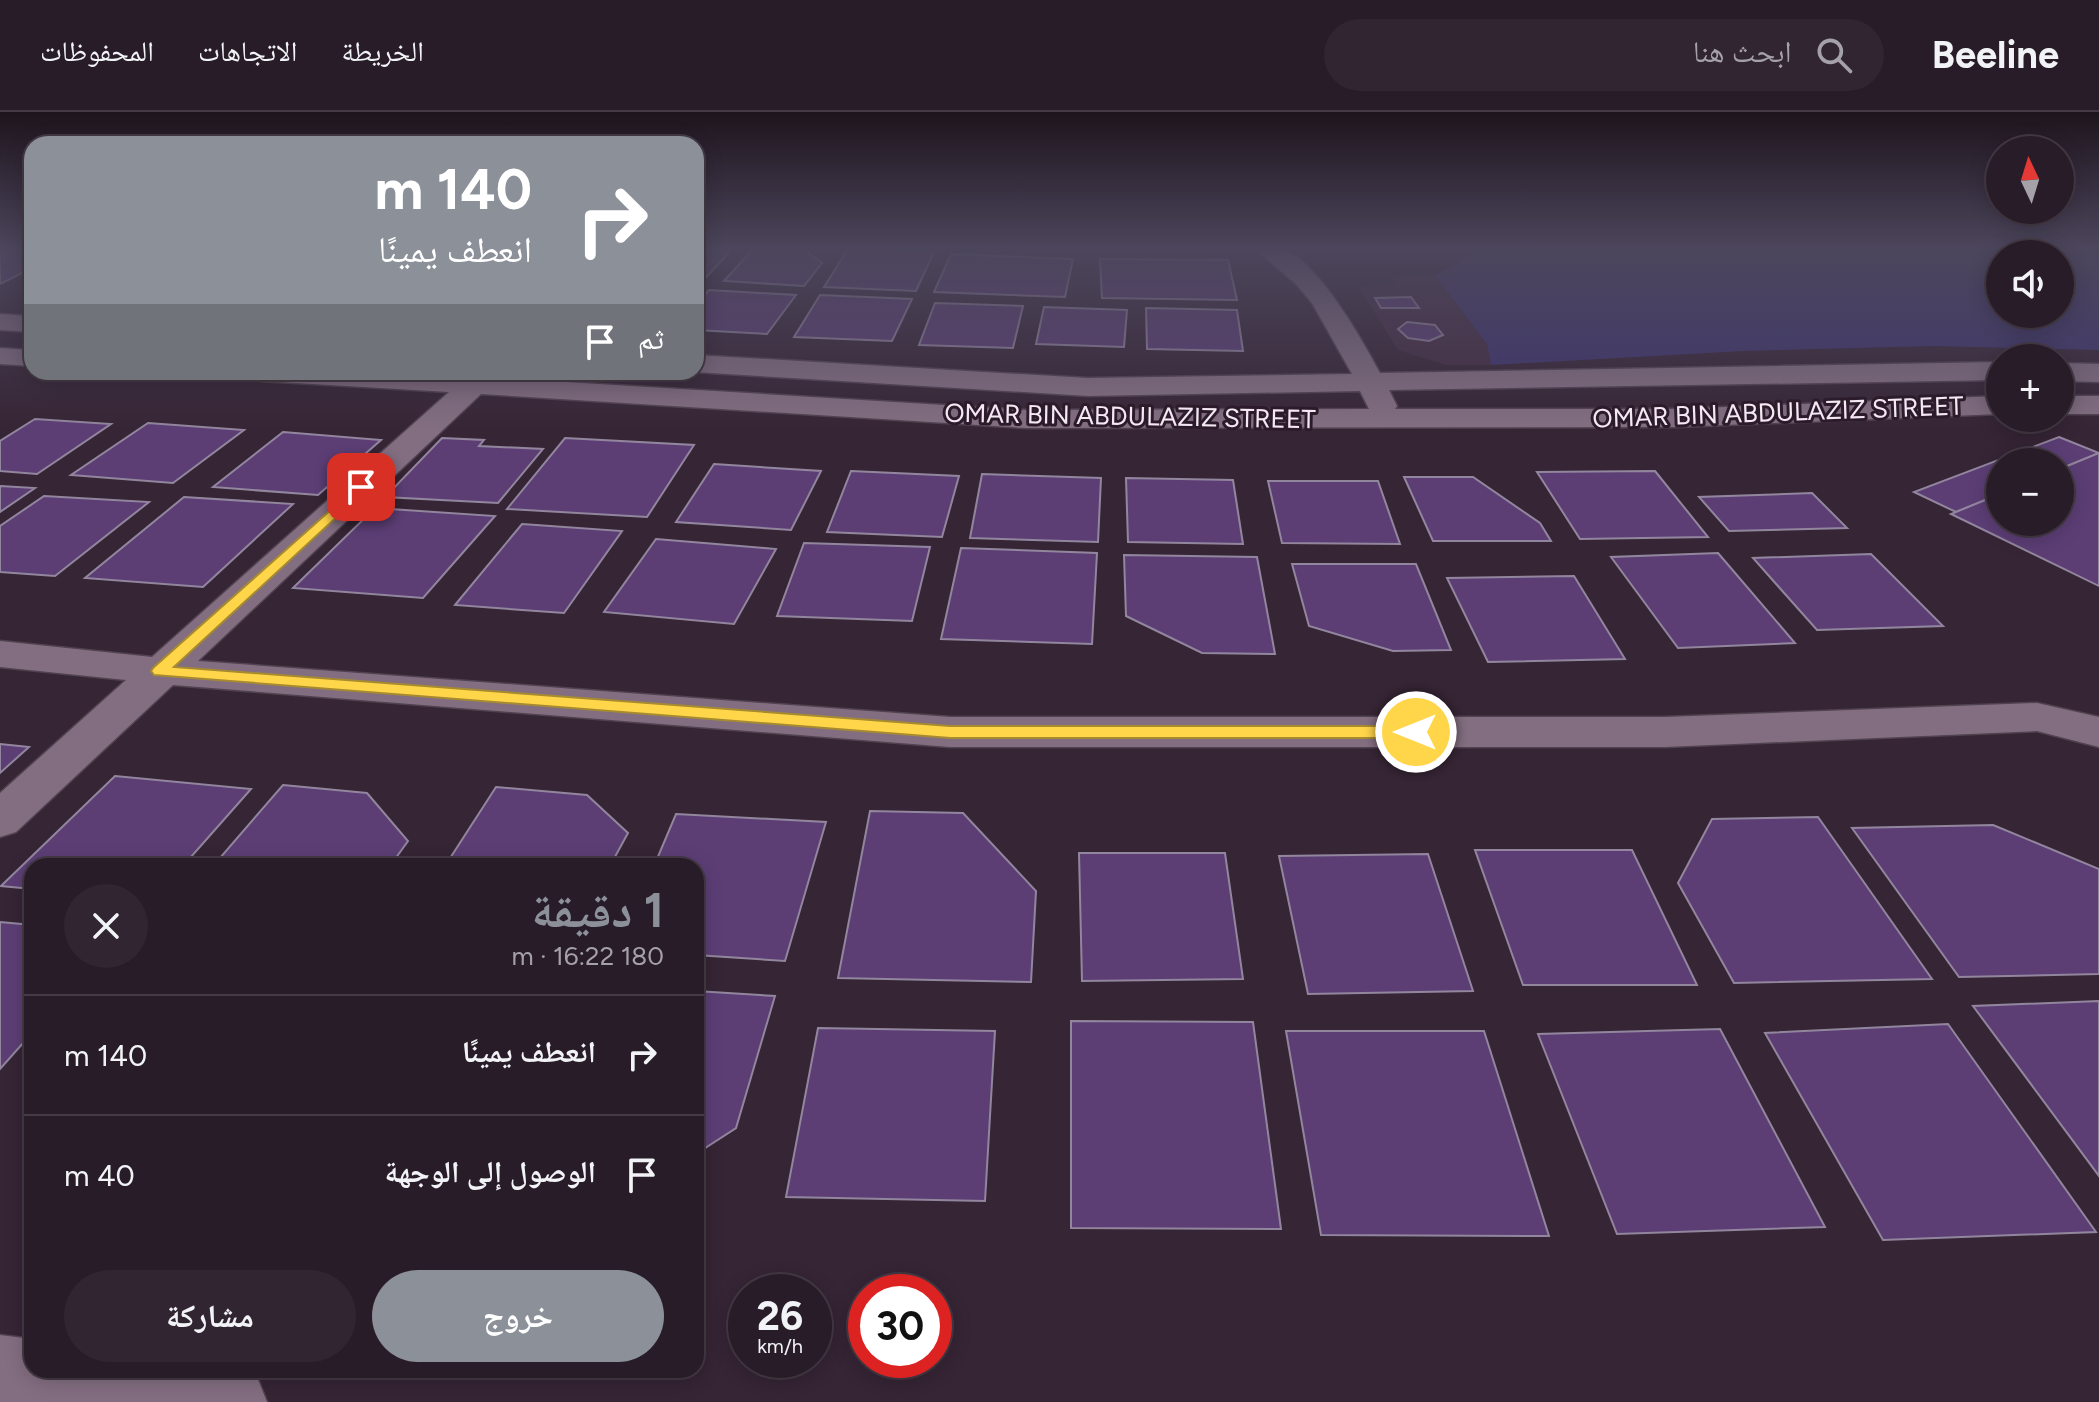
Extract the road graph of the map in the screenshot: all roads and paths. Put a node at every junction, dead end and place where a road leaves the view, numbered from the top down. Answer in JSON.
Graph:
{"nodes":[{"id":1,"x":1331,"y":309,"type":"edge"},
{"id":2,"x":0,"y":322,"type":"edge"},
{"id":3,"x":24,"y":324,"type":"edge"},
{"id":4,"x":0,"y":356,"type":"edge"},
{"id":5,"x":24,"y":358,"type":"edge"},
{"id":6,"x":704,"y":364,"type":"edge"},
{"id":7,"x":1986,"y":371,"type":"edge"},
{"id":8,"x":2074,"y":372,"type":"edge"},
{"id":9,"x":2099,"y":373,"type":"edge"},
{"id":10,"x":392,"y":380,"type":"edge"},
{"id":11,"x":1370,"y":383,"type":"junction"},
{"id":12,"x":474,"y":385,"type":"junction"},
{"id":13,"x":2074,"y":405,"type":"edge"},
{"id":14,"x":2099,"y":405,"type":"edge"},
{"id":15,"x":1986,"y":406,"type":"edge"},
{"id":16,"x":1388,"y":419,"type":"junction"},
{"id":17,"x":0,"y":654,"type":"edge"},
{"id":18,"x":160,"y":671,"type":"junction"},
{"id":19,"x":2099,"y":732,"type":"edge"},
{"id":20,"x":0,"y":820,"type":"edge"},
{"id":21,"x":0,"y":1369,"type":"edge"},
{"id":22,"x":24,"y":1372,"type":"edge"},
{"id":23,"x":63,"y":1378,"type":"edge"},
{"id":24,"x":232,"y":1402,"type":"edge"}],
"edges":[{"from":1,"to":11,"type":"street"},
{"from":2,"to":3,"type":"street"},
{"from":4,"to":5,"type":"street"},
{"from":6,"to":11,"type":"street"},
{"from":7,"to":11,"type":"street"},
{"from":8,"to":9,"type":"street"},
{"from":10,"to":12,"type":"street","name":"OMAR BIN ABDULAZIZ STREET"},
{"from":11,"to":16,"type":"street"},
{"from":12,"to":16,"type":"street","name":"OMAR BIN ABDULAZIZ STREET"},
{"from":12,"to":18,"type":"street"},
{"from":13,"to":14,"type":"street"},
{"from":15,"to":16,"type":"street","name":"OMAR BIN ABDULAZIZ STREET"},
{"from":17,"to":18,"type":"street"},
{"from":18,"to":19,"type":"street"},
{"from":18,"to":20,"type":"street"},
{"from":21,"to":22,"type":"street"},
{"from":23,"to":24,"type":"street"}]}
